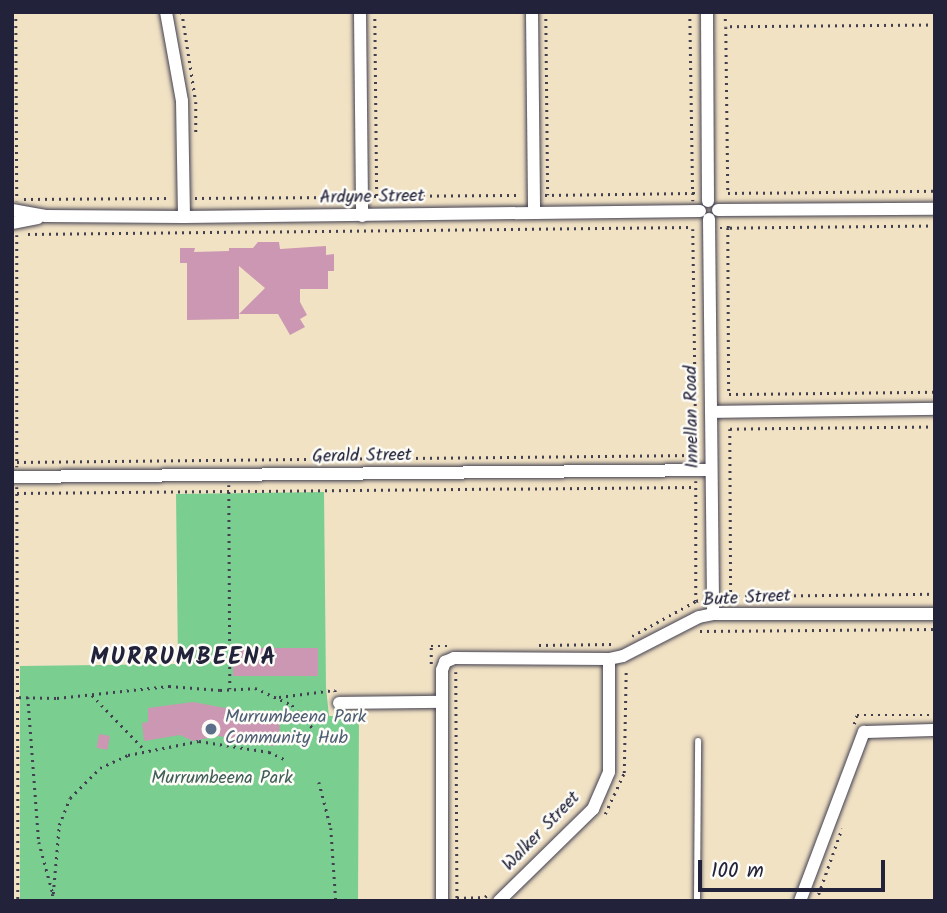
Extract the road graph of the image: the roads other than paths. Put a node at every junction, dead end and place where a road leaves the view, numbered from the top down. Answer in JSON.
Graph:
{"nodes":[{"id":1,"x":166,"y":12,"type":"edge"},
{"id":2,"x":360,"y":12,"type":"edge"},
{"id":3,"x":532,"y":12,"type":"edge"},
{"id":4,"x":707,"y":12,"type":"edge"},
{"id":5,"x":935,"y":209,"type":"edge"},
{"id":6,"x":709,"y":210,"type":"junction"},
{"id":7,"x":534,"y":213,"type":"junction"},
{"id":8,"x":14,"y":215,"type":"edge"},
{"id":9,"x":362,"y":216,"type":"junction"},
{"id":10,"x":184,"y":217,"type":"junction"},
{"id":11,"x":935,"y":409,"type":"edge"},
{"id":12,"x":710,"y":412,"type":"junction"},
{"id":13,"x":711,"y":470,"type":"junction"},
{"id":14,"x":15,"y":477,"type":"edge"},
{"id":15,"x":713,"y":614,"type":"junction"},
{"id":16,"x":935,"y":614,"type":"edge"},
{"id":17,"x":609,"y":659,"type":"junction"},
{"id":18,"x":441,"y":702,"type":"junction"},
{"id":19,"x":340,"y":703,"type":"road end"},
{"id":20,"x":935,"y":730,"type":"edge"},
{"id":21,"x":698,"y":741,"type":"dead end"},
{"id":22,"x":497,"y":895,"type":"edge"},
{"id":23,"x":442,"y":901,"type":"edge"},
{"id":24,"x":697,"y":901,"type":"edge"},
{"id":25,"x":800,"y":901,"type":"edge"}],
"edges":[{"from":1,"to":10,"type":"street"},
{"from":2,"to":9,"type":"street"},
{"from":3,"to":7,"type":"street"},
{"from":4,"to":6,"type":"street","name":"Innellan Road"},
{"from":5,"to":6,"type":"street","name":"Ardyne Street"},
{"from":6,"to":7,"type":"street","name":"Ardyne Street"},
{"from":6,"to":12,"type":"street","name":"Innellan Road"},
{"from":7,"to":9,"type":"street","name":"Ardyne Street"},
{"from":8,"to":10,"type":"street","name":"Ardyne Street"},
{"from":9,"to":10,"type":"street","name":"Ardyne Street"},
{"from":11,"to":12,"type":"street"},
{"from":12,"to":13,"type":"street","name":"Innellan Road"},
{"from":13,"to":14,"type":"street","name":"Gerald Street"},
{"from":13,"to":15,"type":"street","name":"Innellan Road"},
{"from":15,"to":16,"type":"street","name":"Bute Street"},
{"from":15,"to":17,"type":"street","name":"Bute Street"},
{"from":17,"to":18,"type":"street","name":"Bute Street"},
{"from":17,"to":22,"type":"street","name":"Walker Street"},
{"from":18,"to":19,"type":"street"},
{"from":18,"to":23,"type":"street"},
{"from":20,"to":25,"type":"street"},
{"from":21,"to":24,"type":"lane"}]}
